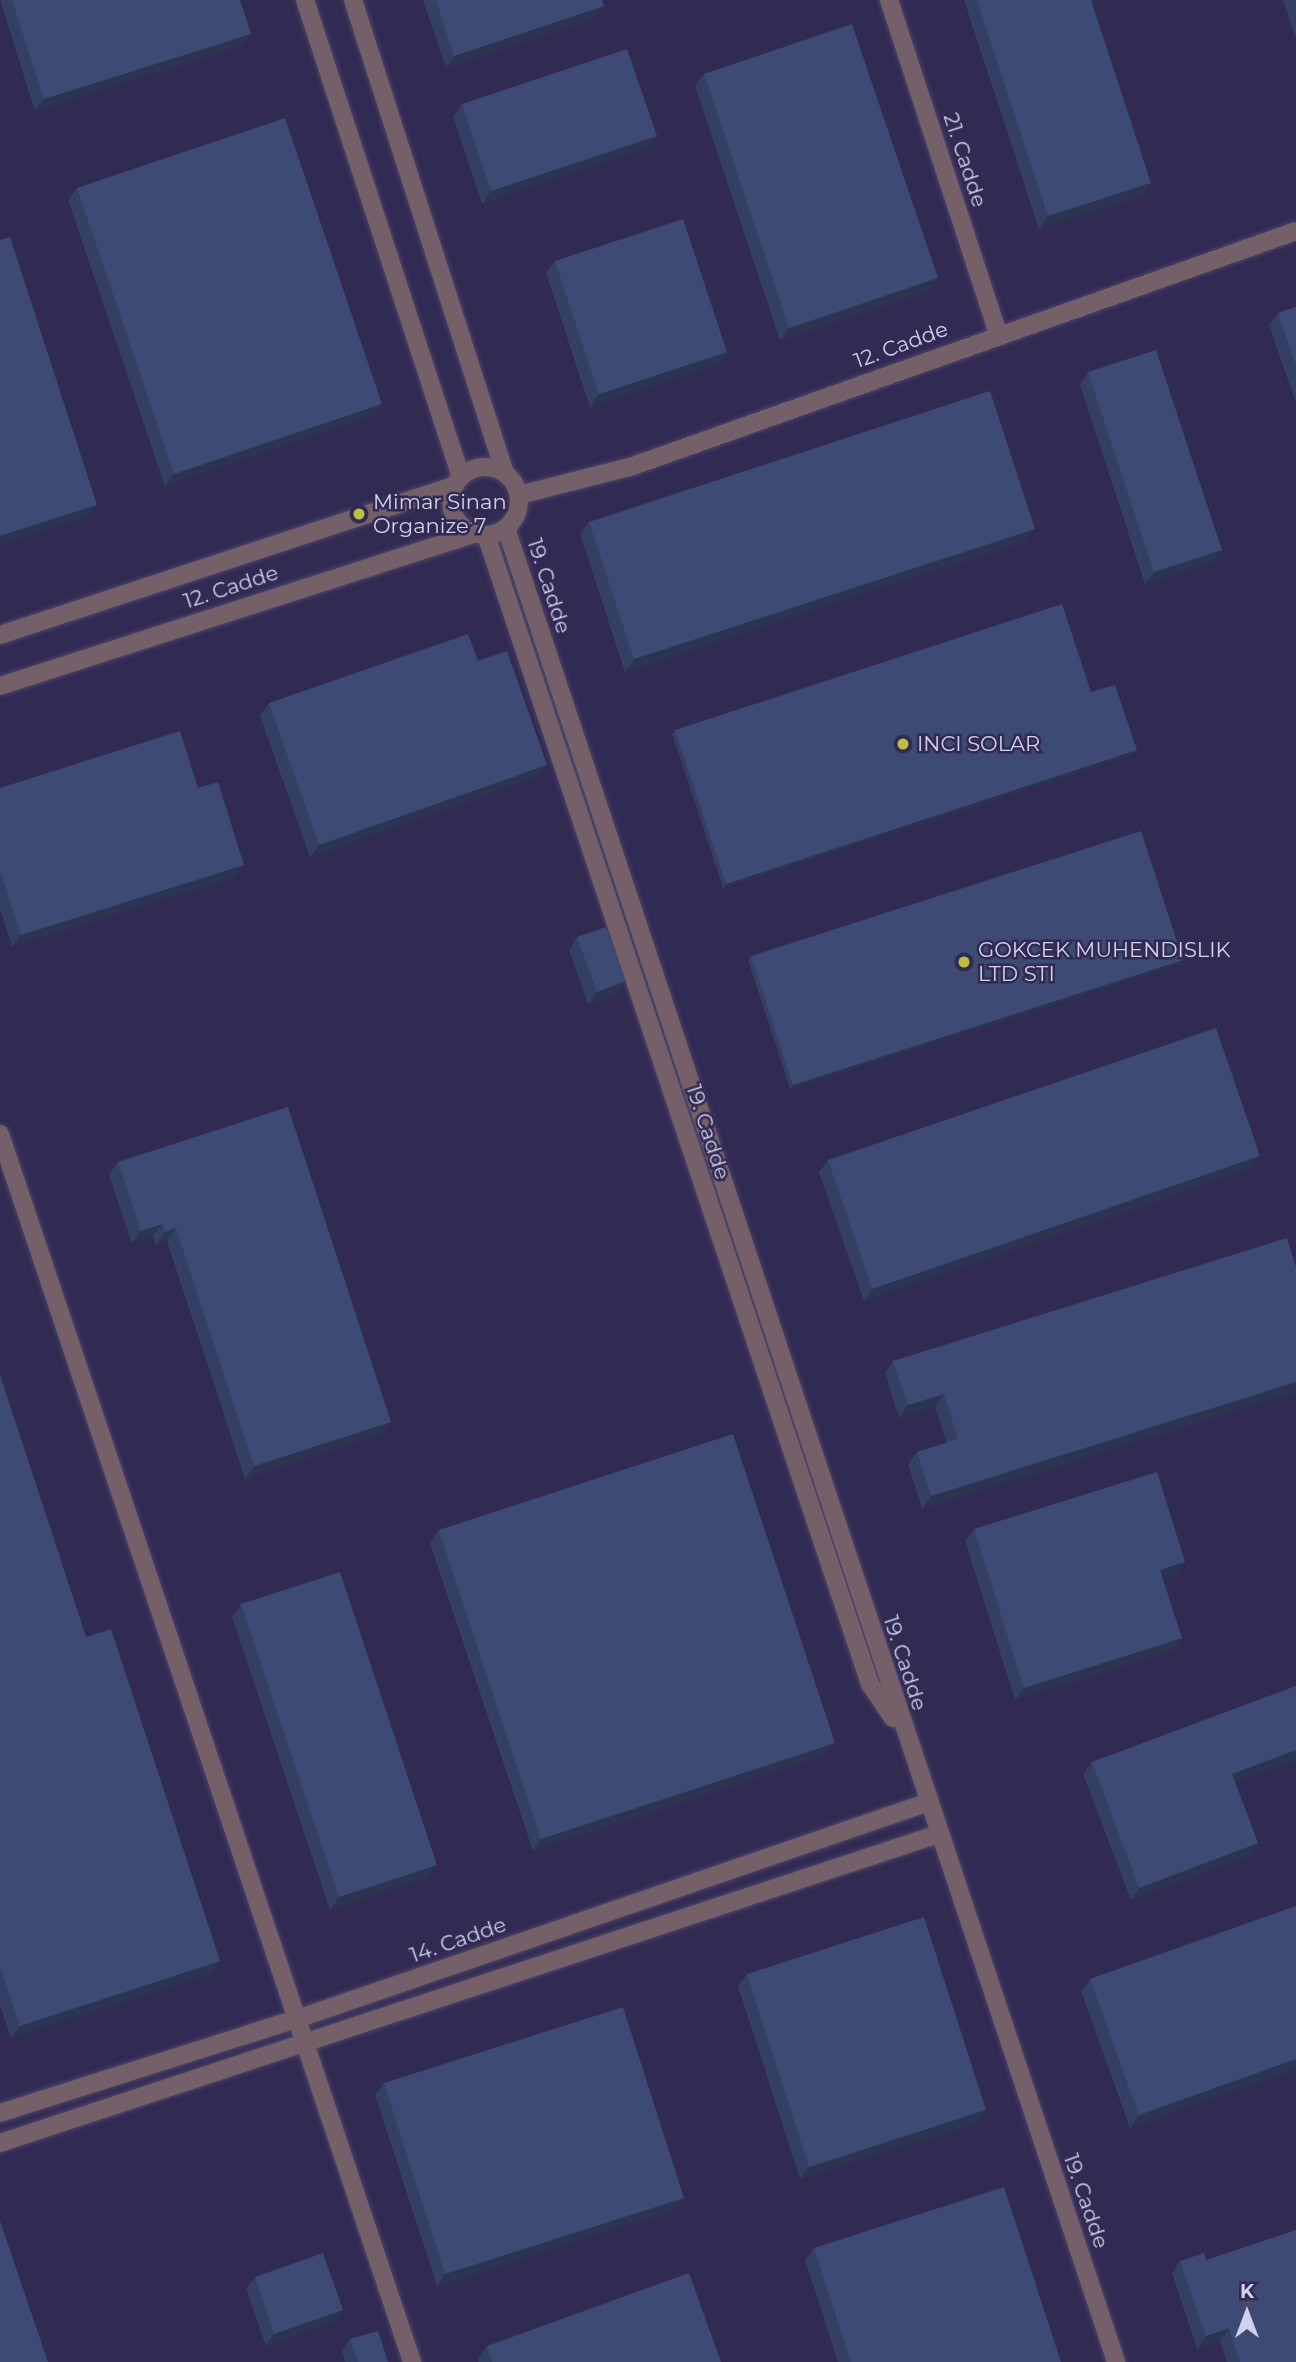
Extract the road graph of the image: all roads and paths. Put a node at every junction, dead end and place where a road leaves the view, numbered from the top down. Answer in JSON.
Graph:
{"nodes":[{"id":1,"x":305,"y":0,"type":"edge"},
{"id":2,"x":353,"y":0,"type":"edge"},
{"id":3,"x":889,"y":0,"type":"edge"},
{"id":4,"x":1296,"y":231,"type":"edge"},
{"id":5,"x":998,"y":334,"type":"junction"},
{"id":6,"x":505,"y":473,"type":"junction"},
{"id":7,"x":458,"y":481,"type":"junction"},
{"id":8,"x":519,"y":495,"type":"junction"},
{"id":9,"x":506,"y":528,"type":"junction"},
{"id":10,"x":481,"y":534,"type":"junction"},
{"id":11,"x":0,"y":635,"type":"edge"},
{"id":12,"x":0,"y":686,"type":"edge"},
{"id":13,"x":0,"y":1134,"type":"edge"},
{"id":14,"x":905,"y":1735,"type":"junction"},
{"id":15,"x":929,"y":1802,"type":"junction"},
{"id":16,"x":940,"y":1834,"type":"junction"},
{"id":17,"x":297,"y":2020,"type":"junction"},
{"id":18,"x":305,"y":2044,"type":"junction"},
{"id":19,"x":0,"y":2113,"type":"edge"},
{"id":20,"x":0,"y":2143,"type":"edge"},
{"id":21,"x":412,"y":2362,"type":"edge"},
{"id":22,"x":1116,"y":2362,"type":"edge"}],
"edges":[{"from":1,"to":7,"type":"lane"},
{"from":2,"to":6,"type":"lane"},
{"from":3,"to":5,"type":"lane","name":"21. Cadde"},
{"from":4,"to":5,"type":"lane","name":"12. Cadde"},
{"from":5,"to":8,"type":"lane","name":"12. Cadde"},
{"from":6,"to":7,"type":"lane"},
{"from":6,"to":8,"type":"lane"},
{"from":7,"to":10,"type":"lane"},
{"from":7,"to":11,"type":"lane","name":"12. Cadde"},
{"from":8,"to":9,"type":"lane"},
{"from":9,"to":10,"type":"lane"},
{"from":9,"to":14,"type":"lane","name":"19. Cadde"},
{"from":10,"to":12,"type":"lane","name":"12. Cadde"},
{"from":10,"to":14,"type":"lane","name":"19. Cadde"},
{"from":13,"to":17,"type":"lane"},
{"from":14,"to":15,"type":"lane","name":"19. Cadde"},
{"from":15,"to":16,"type":"lane","name":"19. Cadde"},
{"from":15,"to":17,"type":"lane","name":"14. Cadde"},
{"from":16,"to":18,"type":"lane"},
{"from":16,"to":22,"type":"lane","name":"19. Cadde"},
{"from":17,"to":18,"type":"lane"},
{"from":17,"to":19,"type":"lane","name":"14. Cadde"},
{"from":18,"to":20,"type":"lane"},
{"from":18,"to":21,"type":"lane"}]}
